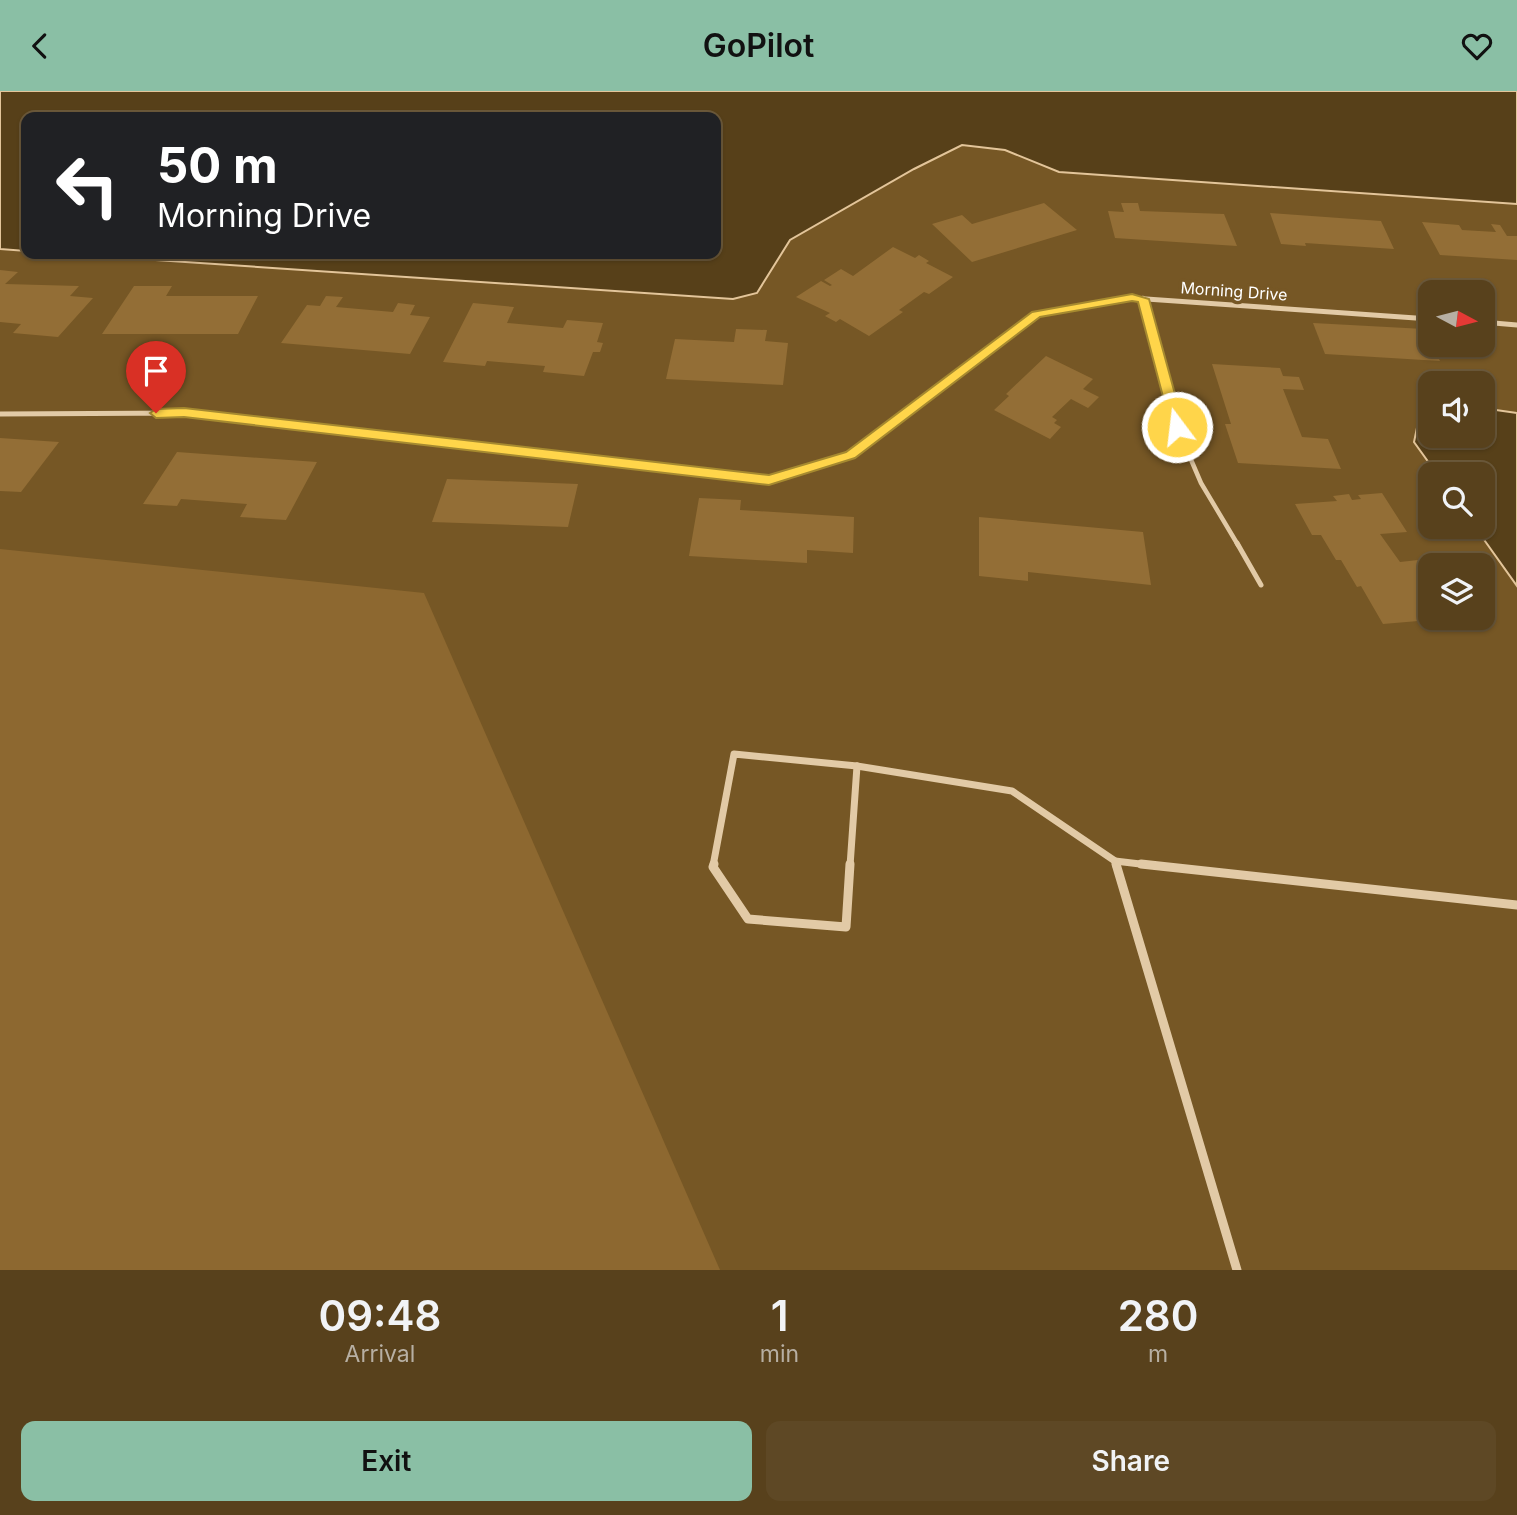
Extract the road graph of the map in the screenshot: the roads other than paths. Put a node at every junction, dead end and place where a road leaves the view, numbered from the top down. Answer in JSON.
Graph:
{"nodes":[{"id":1,"x":1143,"y":299,"type":"junction"},
{"id":2,"x":1418,"y":318,"type":"edge"},
{"id":3,"x":1495,"y":323,"type":"edge"},
{"id":4,"x":1517,"y":325,"type":"edge"},
{"id":5,"x":0,"y":414,"type":"edge"},
{"id":6,"x":1261,"y":585,"type":"dead end"},
{"id":7,"x":857,"y":766,"type":"junction"},
{"id":8,"x":1115,"y":861,"type":"junction"},
{"id":9,"x":1517,"y":905,"type":"edge"},
{"id":10,"x":1237,"y":1270,"type":"edge"}],
"edges":[{"from":1,"to":2,"type":"street","name":"Morning Drive"},
{"from":1,"to":5,"type":"street","name":"Morning Drive"},
{"from":1,"to":6,"type":"lane"},
{"from":3,"to":4,"type":"street"},
{"from":7,"to":7,"type":"street"},
{"from":7,"to":8,"type":"street"},
{"from":8,"to":9,"type":"street"},
{"from":8,"to":10,"type":"street"}]}
